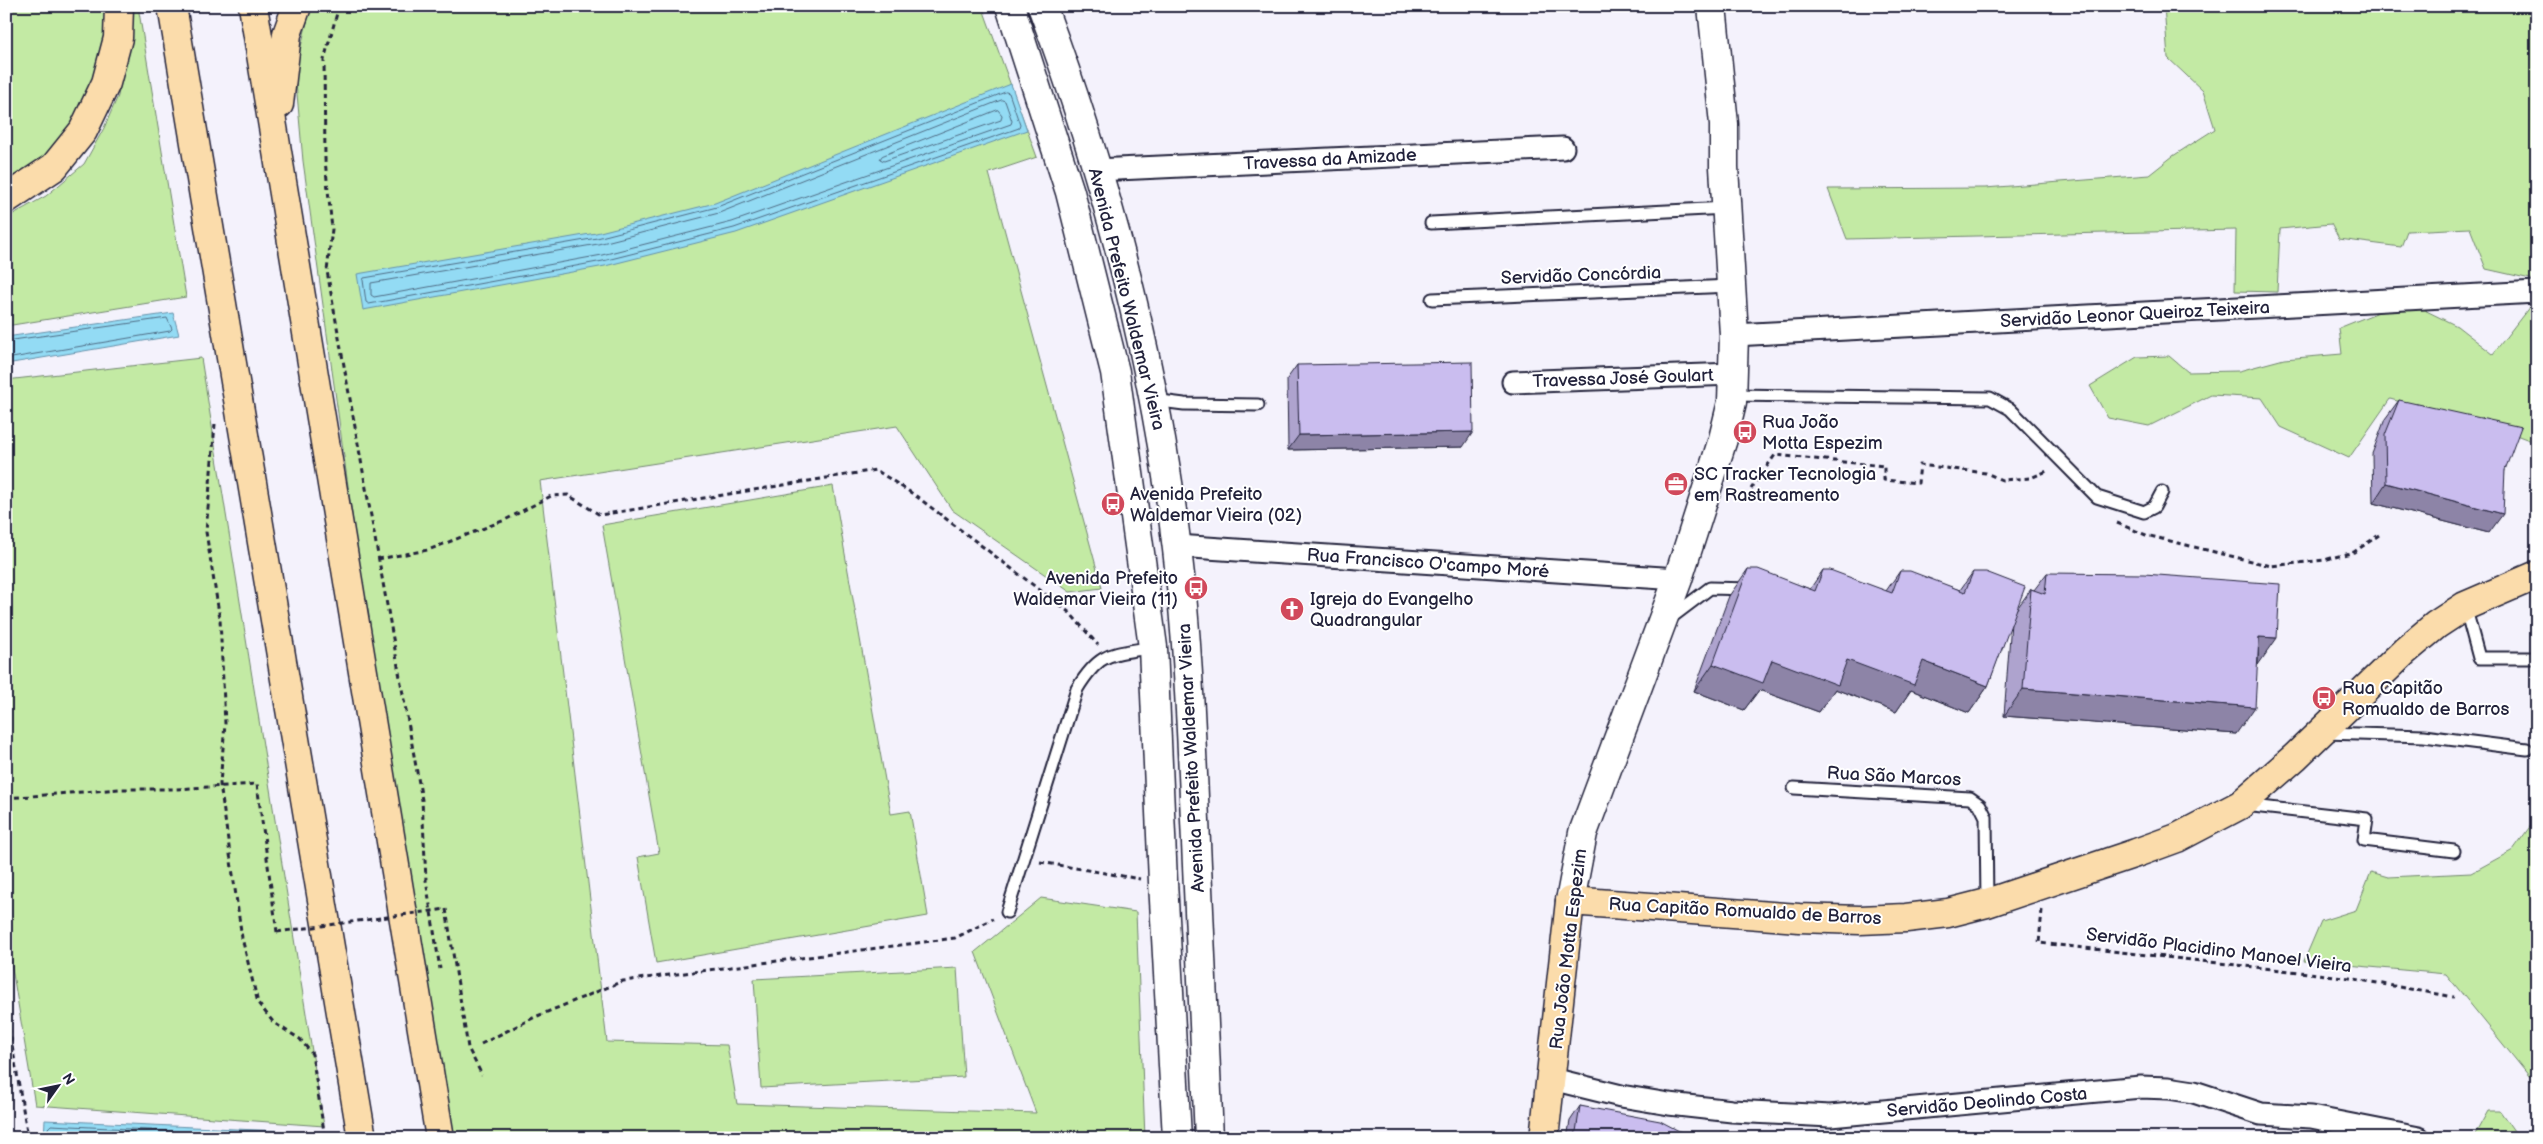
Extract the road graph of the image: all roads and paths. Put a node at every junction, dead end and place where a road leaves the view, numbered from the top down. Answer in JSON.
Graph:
{"nodes":[{"id":1,"x":119,"y":6,"type":"edge"},
{"id":2,"x":172,"y":6,"type":"edge"},
{"id":3,"x":253,"y":6,"type":"edge"},
{"id":4,"x":297,"y":6,"type":"edge"},
{"id":5,"x":339,"y":6,"type":"edge"},
{"id":6,"x":1010,"y":6,"type":"edge"},
{"id":7,"x":1042,"y":6,"type":"edge"},
{"id":8,"x":1712,"y":6,"type":"edge"},
{"id":9,"x":275,"y":136,"type":"junction"},
{"id":10,"x":1564,"y":148,"type":"dead end"},
{"id":11,"x":1096,"y":170,"type":"junction"},
{"id":12,"x":6,"y":199,"type":"edge"},
{"id":13,"x":1727,"y":208,"type":"junction"},
{"id":14,"x":1431,"y":223,"type":"dead end"},
{"id":15,"x":1731,"y":286,"type":"junction"},
{"id":16,"x":2537,"y":292,"type":"edge"},
{"id":17,"x":1432,"y":299,"type":"dead end"},
{"id":18,"x":1734,"y":335,"type":"junction"},
{"id":19,"x":1513,"y":382,"type":"dead end"},
{"id":20,"x":1733,"y":384,"type":"junction"},
{"id":21,"x":1258,"y":405,"type":"dead end"},
{"id":22,"x":1155,"y":408,"type":"junction"},
{"id":23,"x":214,"y":418,"type":"dead end"},
{"id":24,"x":1122,"y":422,"type":"junction"},
{"id":25,"x":1920,"y":465,"type":"dead end"},
{"id":26,"x":1751,"y":489,"type":"dead end"},
{"id":27,"x":2162,"y":492,"type":"dead end"},
{"id":28,"x":1177,"y":546,"type":"junction"},
{"id":29,"x":378,"y":559,"type":"junction"},
{"id":30,"x":2537,"y":574,"type":"edge"},
{"id":31,"x":1678,"y":579,"type":"junction"},
{"id":32,"x":1759,"y":589,"type":"edge"},
{"id":33,"x":2465,"y":606,"type":"junction"},
{"id":34,"x":1661,"y":624,"type":"junction"},
{"id":35,"x":1153,"y":647,"type":"junction"},
{"id":36,"x":1106,"y":655,"type":"junction"},
{"id":37,"x":2537,"y":658,"type":"edge"},
{"id":38,"x":2320,"y":733,"type":"junction"},
{"id":39,"x":2528,"y":749,"type":"dead end"},
{"id":40,"x":220,"y":784,"type":"junction"},
{"id":41,"x":1794,"y":788,"type":"dead end"},
{"id":42,"x":6,"y":798,"type":"edge"},
{"id":43,"x":2240,"y":805,"type":"junction"},
{"id":44,"x":2454,"y":851,"type":"dead end"},
{"id":45,"x":1024,"y":859,"type":"junction"},
{"id":46,"x":1163,"y":882,"type":"junction"},
{"id":47,"x":2044,"y":884,"type":"junction"},
{"id":48,"x":1570,"y":901,"type":"junction"},
{"id":49,"x":1987,"y":903,"type":"junction"},
{"id":50,"x":1008,"y":912,"type":"joint"},
{"id":51,"x":441,"y":977,"type":"dead end"},
{"id":52,"x":2454,"y":997,"type":"dead end"},
{"id":53,"x":6,"y":1010,"type":"edge"},
{"id":54,"x":481,"y":1044,"type":"dead end"},
{"id":55,"x":482,"y":1075,"type":"dead end"},
{"id":56,"x":1552,"y":1079,"type":"junction"},
{"id":57,"x":28,"y":1138,"type":"edge"},
{"id":58,"x":325,"y":1138,"type":"edge"},
{"id":59,"x":362,"y":1138,"type":"edge"},
{"id":60,"x":440,"y":1138,"type":"edge"},
{"id":61,"x":1177,"y":1138,"type":"edge"},
{"id":62,"x":1209,"y":1138,"type":"edge"},
{"id":63,"x":1544,"y":1138,"type":"edge"},
{"id":64,"x":2419,"y":1138,"type":"edge"}],
"edges":[{"from":1,"to":12,"type":"main road"},
{"from":2,"to":59,"type":"main road"},
{"from":3,"to":9,"type":"main road"},
{"from":4,"to":9,"type":"main road"},
{"from":5,"to":29,"type":"path"},
{"from":6,"to":24,"type":"main road","name":"Avenida Prefeito Waldemar Vieira"},
{"from":7,"to":11,"type":"main road","name":"Avenida Prefeito Waldemar Vieira"},
{"from":8,"to":13,"type":"main road","name":"Rua João Motta Espezim"},
{"from":9,"to":60,"type":"main road"},
{"from":10,"to":11,"type":"street","name":"Travessa da Amizade"},
{"from":11,"to":22,"type":"main road","name":"Avenida Prefeito Waldemar Vieira"},
{"from":13,"to":14,"type":"lane"},
{"from":13,"to":15,"type":"main road","name":"Rua João Motta Espezim"},
{"from":15,"to":17,"type":"lane","name":"Servidão Concórdia"},
{"from":15,"to":18,"type":"main road","name":"Rua João Motta Espezim"},
{"from":16,"to":18,"type":"street","name":"Servidão Leonor Queiroz Teixeira"},
{"from":18,"to":20,"type":"main road","name":"Rua João Motta Espezim"},
{"from":19,"to":20,"type":"street","name":"Travessa José Goulart"},
{"from":20,"to":27,"type":"lane"},
{"from":20,"to":31,"type":"main road","name":"Rua João Motta Espezim"},
{"from":21,"to":22,"type":"lane"},
{"from":22,"to":24,"type":"main road"},
{"from":22,"to":28,"type":"main road","name":"Avenida Prefeito Waldemar Vieira"},
{"from":23,"to":40,"type":"path"},
{"from":24,"to":35,"type":"main road","name":"Avenida Prefeito Waldemar Vieira"},
{"from":25,"to":26,"type":"path"},
{"from":28,"to":31,"type":"street","name":"Rua Francisco O'campo Moré"},
{"from":28,"to":62,"type":"main road","name":"Avenida Prefeito Waldemar Vieira"},
{"from":29,"to":36,"type":"path"},
{"from":29,"to":51,"type":"path"},
{"from":30,"to":33,"type":"main road","name":"Rua Capitão Romualdo de Barros"},
{"from":31,"to":34,"type":"main road","name":"Rua João Motta Espezim"},
{"from":32,"to":34,"type":"lane"},
{"from":33,"to":37,"type":"lane"},
{"from":33,"to":38,"type":"main road","name":"Rua Capitão Romualdo de Barros"},
{"from":34,"to":48,"type":"main road","name":"Rua João Motta Espezim"},
{"from":35,"to":36,"type":"lane"},
{"from":35,"to":46,"type":"main road","name":"Avenida Prefeito Waldemar Vieira"},
{"from":36,"to":45,"type":"lane"},
{"from":38,"to":39,"type":"lane"},
{"from":38,"to":43,"type":"main road","name":"Rua Capitão Romualdo de Barros"},
{"from":40,"to":42,"type":"path"},
{"from":40,"to":55,"type":"path","bridge":true},
{"from":40,"to":58,"type":"path"},
{"from":41,"to":49,"type":"lane","name":"Rua São Marcos"},
{"from":43,"to":44,"type":"lane"},
{"from":43,"to":47,"type":"main road","name":"Rua Capitão Romualdo de Barros"},
{"from":45,"to":46,"type":"path"},
{"from":45,"to":50,"type":"lane"},
{"from":46,"to":61,"type":"main road","name":"Avenida Prefeito Waldemar Vieira"},
{"from":47,"to":49,"type":"main road","name":"Rua Capitão Romualdo de Barros"},
{"from":47,"to":52,"type":"path","name":"Servidão Placidino Manoel Vieira"},
{"from":48,"to":49,"type":"main road","name":"Rua Capitão Romualdo de Barros"},
{"from":48,"to":56,"type":"main road","name":"Rua João Motta Espezim"},
{"from":50,"to":54,"type":"path"},
{"from":53,"to":57,"type":"path"},
{"from":56,"to":63,"type":"main road","name":"Rua João Motta Espezim"},
{"from":56,"to":64,"type":"street","name":"Servidão Deolindo Costa"}]}
